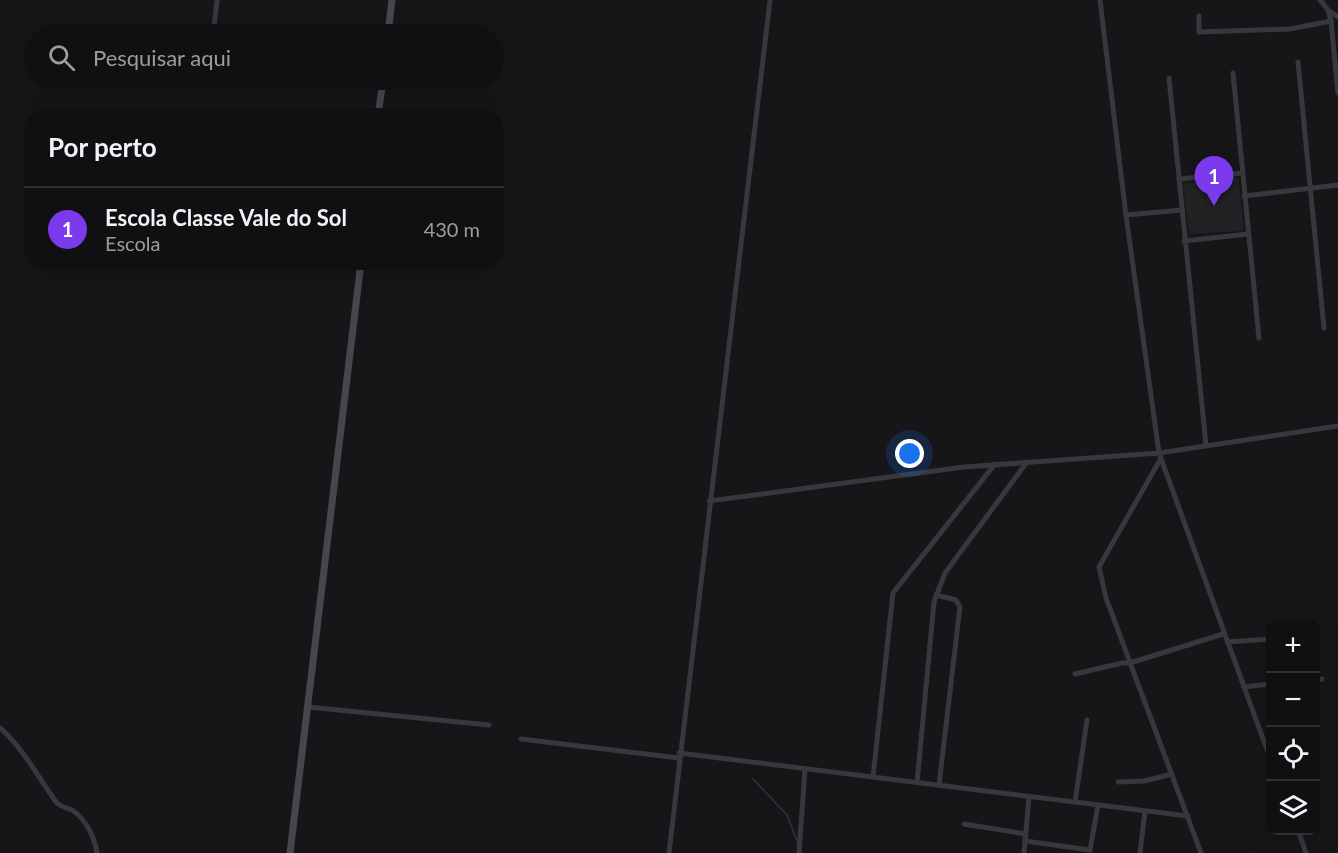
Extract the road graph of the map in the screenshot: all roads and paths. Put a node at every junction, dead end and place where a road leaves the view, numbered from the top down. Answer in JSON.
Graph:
{"nodes":[{"id":1,"x":217,"y":0,"type":"edge"},
{"id":2,"x":392,"y":0,"type":"edge"},
{"id":3,"x":770,"y":0,"type":"edge"},
{"id":4,"x":1101,"y":0,"type":"edge"},
{"id":5,"x":1320,"y":0,"type":"edge"},
{"id":6,"x":1334,"y":12,"type":"edge"},
{"id":7,"x":1199,"y":16,"type":"dead end"},
{"id":8,"x":1331,"y":21,"type":"junction"},
{"id":9,"x":214,"y":24,"type":"edge"},
{"id":10,"x":389,"y":24,"type":"edge"},
{"id":11,"x":1336,"y":46,"type":"edge"},
{"id":12,"x":1298,"y":62,"type":"dead end"},
{"id":13,"x":1233,"y":73,"type":"dead end"},
{"id":14,"x":1169,"y":78,"type":"dead end"},
{"id":15,"x":382,"y":90,"type":"edge"},
{"id":16,"x":1338,"y":93,"type":"edge"},
{"id":17,"x":379,"y":108,"type":"edge"},
{"id":18,"x":1242,"y":173,"type":"junction"},
{"id":19,"x":1179,"y":179,"type":"junction"},
{"id":20,"x":1338,"y":185,"type":"edge"},
{"id":21,"x":1310,"y":189,"type":"junction"},
{"id":22,"x":1244,"y":196,"type":"junction"},
{"id":23,"x":1182,"y":210,"type":"junction"},
{"id":24,"x":1126,"y":215,"type":"junction"},
{"id":25,"x":1248,"y":234,"type":"junction"},
{"id":26,"x":1184,"y":241,"type":"junction"},
{"id":27,"x":360,"y":270,"type":"edge"},
{"id":28,"x":1324,"y":328,"type":"dead end"},
{"id":29,"x":1259,"y":338,"type":"dead end"},
{"id":30,"x":1338,"y":426,"type":"edge"},
{"id":31,"x":1206,"y":445,"type":"junction"},
{"id":32,"x":1160,"y":456,"type":"junction"},
{"id":33,"x":1028,"y":462,"type":"junction"},
{"id":34,"x":995,"y":464,"type":"junction"},
{"id":35,"x":709,"y":501,"type":"junction"},
{"id":36,"x":936,"y":595,"type":"junction"},
{"id":37,"x":1223,"y":634,"type":"junction"},
{"id":38,"x":1266,"y":639,"type":"edge"},
{"id":39,"x":1227,"y":642,"type":"junction"},
{"id":40,"x":1130,"y":663,"type":"junction"},
{"id":41,"x":1074,"y":674,"type":"dead end"},
{"id":42,"x":1266,"y":684,"type":"edge"},
{"id":43,"x":1244,"y":687,"type":"junction"},
{"id":44,"x":308,"y":707,"type":"junction"},
{"id":45,"x":1087,"y":720,"type":"dead end"},
{"id":46,"x":489,"y":725,"type":"dead end"},
{"id":47,"x":0,"y":728,"type":"edge"},
{"id":48,"x":521,"y":739,"type":"dead end"},
{"id":49,"x":1266,"y":747,"type":"edge"},
{"id":50,"x":679,"y":755,"type":"junction"},
{"id":51,"x":805,"y":769,"type":"junction"},
{"id":52,"x":1172,"y":774,"type":"junction"},
{"id":53,"x":873,"y":777,"type":"junction"},
{"id":54,"x":1118,"y":782,"type":"dead end"},
{"id":55,"x":917,"y":783,"type":"junction"},
{"id":56,"x":939,"y":785,"type":"junction"},
{"id":57,"x":1029,"y":796,"type":"junction"},
{"id":58,"x":1074,"y":802,"type":"junction"},
{"id":59,"x":1098,"y":805,"type":"junction"},
{"id":60,"x":1146,"y":811,"type":"junction"},
{"id":61,"x":1188,"y":816,"type":"junction"},
{"id":62,"x":964,"y":824,"type":"dead end"},
{"id":63,"x":1299,"y":835,"type":"edge"},
{"id":64,"x":1026,"y":838,"type":"junction"},
{"id":65,"x":97,"y":853,"type":"edge"},
{"id":66,"x":290,"y":853,"type":"edge"},
{"id":67,"x":669,"y":853,"type":"edge"},
{"id":68,"x":799,"y":853,"type":"edge"},
{"id":69,"x":1024,"y":853,"type":"edge"},
{"id":70,"x":1140,"y":853,"type":"edge"},
{"id":71,"x":1202,"y":853,"type":"edge"},
{"id":72,"x":1306,"y":853,"type":"edge"}],
"edges":[{"from":1,"to":9,"type":"street"},
{"from":2,"to":10,"type":"street"},
{"from":3,"to":35,"type":"street"},
{"from":4,"to":24,"type":"street"},
{"from":5,"to":6,"type":"street"},
{"from":6,"to":8,"type":"street"},
{"from":7,"to":8,"type":"street"},
{"from":8,"to":11,"type":"street"},
{"from":11,"to":16,"type":"street"},
{"from":12,"to":21,"type":"street"},
{"from":13,"to":18,"type":"street"},
{"from":14,"to":19,"type":"street"},
{"from":15,"to":17,"type":"street"},
{"from":18,"to":19,"type":"street"},
{"from":18,"to":22,"type":"street"},
{"from":19,"to":23,"type":"street"},
{"from":20,"to":21,"type":"street"},
{"from":21,"to":22,"type":"street"},
{"from":21,"to":28,"type":"street"},
{"from":22,"to":25,"type":"street"},
{"from":23,"to":24,"type":"street"},
{"from":23,"to":26,"type":"street"},
{"from":24,"to":32,"type":"street"},
{"from":25,"to":26,"type":"street"},
{"from":25,"to":29,"type":"street"},
{"from":26,"to":31,"type":"street"},
{"from":27,"to":44,"type":"street"},
{"from":30,"to":31,"type":"street"},
{"from":31,"to":32,"type":"street"},
{"from":32,"to":33,"type":"street"},
{"from":32,"to":37,"type":"street"},
{"from":32,"to":40,"type":"street"},
{"from":33,"to":34,"type":"street"},
{"from":33,"to":36,"type":"street"},
{"from":34,"to":35,"type":"street"},
{"from":34,"to":53,"type":"street"},
{"from":35,"to":50,"type":"street"},
{"from":36,"to":55,"type":"street"},
{"from":36,"to":56,"type":"street"},
{"from":37,"to":39,"type":"street"},
{"from":37,"to":40,"type":"street"},
{"from":38,"to":39,"type":"street"},
{"from":39,"to":43,"type":"street"},
{"from":40,"to":41,"type":"street"},
{"from":40,"to":52,"type":"street"},
{"from":42,"to":43,"type":"street"},
{"from":43,"to":49,"type":"street"},
{"from":44,"to":46,"type":"street"},
{"from":44,"to":66,"type":"street"},
{"from":45,"to":58,"type":"street"},
{"from":47,"to":65,"type":"street"},
{"from":48,"to":50,"type":"street"},
{"from":50,"to":51,"type":"street"},
{"from":50,"to":67,"type":"street"},
{"from":51,"to":53,"type":"street"},
{"from":51,"to":68,"type":"street"},
{"from":52,"to":54,"type":"street"},
{"from":52,"to":61,"type":"street"},
{"from":53,"to":55,"type":"street"},
{"from":55,"to":56,"type":"street"},
{"from":56,"to":57,"type":"street"},
{"from":57,"to":58,"type":"street"},
{"from":57,"to":64,"type":"street"},
{"from":58,"to":59,"type":"street"},
{"from":59,"to":60,"type":"street"},
{"from":59,"to":64,"type":"street"},
{"from":60,"to":61,"type":"street"},
{"from":60,"to":70,"type":"street"},
{"from":61,"to":71,"type":"street"},
{"from":62,"to":64,"type":"street"},
{"from":63,"to":72,"type":"street"},
{"from":64,"to":69,"type":"street"}]}
